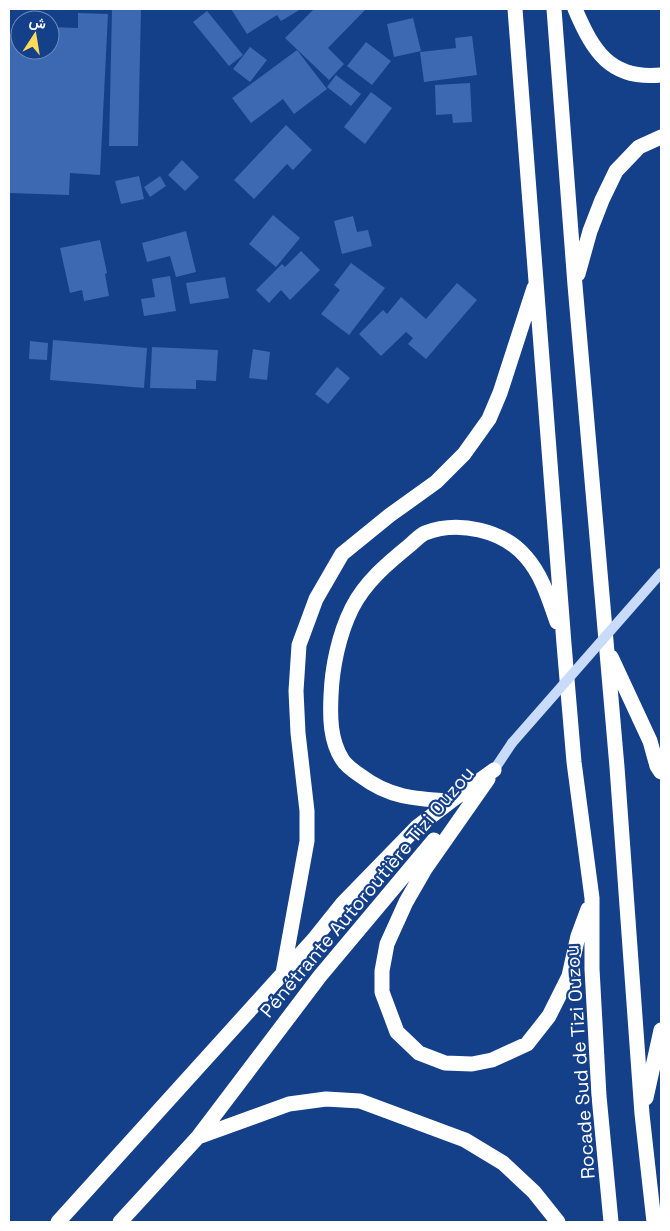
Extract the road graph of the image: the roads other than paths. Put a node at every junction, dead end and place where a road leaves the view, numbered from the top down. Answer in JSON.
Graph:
{"nodes":[{"id":1,"x":515,"y":9,"type":"edge"},
{"id":2,"x":554,"y":9,"type":"edge"},
{"id":3,"x":575,"y":9,"type":"edge"},
{"id":4,"x":661,"y":75,"type":"edge"},
{"id":5,"x":661,"y":137,"type":"edge"},
{"id":6,"x":536,"y":282,"type":"junction"},
{"id":7,"x":575,"y":285,"type":"junction"},
{"id":8,"x":661,"y":574,"type":"edge"},
{"id":9,"x":564,"y":644,"type":"junction"},
{"id":10,"x":606,"y":648,"type":"junction"},
{"id":11,"x":494,"y":770,"type":"junction"},
{"id":12,"x":661,"y":772,"type":"edge"},
{"id":13,"x":451,"y":800,"type":"junction"},
{"id":14,"x":592,"y":898,"type":"junction"},
{"id":15,"x":283,"y":973,"type":"junction"},
{"id":16,"x":661,"y":1030,"type":"edge"},
{"id":17,"x":642,"y":1114,"type":"junction"},
{"id":18,"x":198,"y":1137,"type":"junction"},
{"id":19,"x":58,"y":1222,"type":"edge"},
{"id":20,"x":120,"y":1222,"type":"edge"},
{"id":21,"x":558,"y":1222,"type":"edge"},
{"id":22,"x":611,"y":1222,"type":"edge"},
{"id":23,"x":654,"y":1222,"type":"edge"}],
"edges":[{"from":1,"to":6,"type":"highway"},
{"from":2,"to":7,"type":"highway"},
{"from":3,"to":4,"type":"highway"},
{"from":5,"to":7,"type":"highway"},
{"from":6,"to":9,"type":"highway"},
{"from":6,"to":15,"type":"highway"},
{"from":7,"to":10,"type":"highway"},
{"from":8,"to":11,"type":"main road","bridge":true},
{"from":9,"to":13,"type":"highway"},
{"from":9,"to":14,"type":"highway","name":"Rocade Sud de Tizi Ouzou"},
{"from":10,"to":12,"type":"highway"},
{"from":10,"to":17,"type":"highway"},
{"from":11,"to":13,"type":"highway","name":"Pénétrante Autoroutière Tizi Ouzou"},
{"from":11,"to":14,"type":"highway"},
{"from":11,"to":18,"type":"highway","name":"Pénétrante Autoroutière Tizi Ouzou"},
{"from":13,"to":15,"type":"highway","name":"Pénétrante Autoroutière Tizi Ouzou"},
{"from":14,"to":22,"type":"highway","name":"Rocade Sud de Tizi Ouzou"},
{"from":15,"to":19,"type":"highway","name":"Pénétrante Autoroutière Tizi Ouzou"},
{"from":16,"to":17,"type":"highway"},
{"from":17,"to":23,"type":"highway"},
{"from":18,"to":20,"type":"highway","name":"Pénétrante Autoroutière Tizi Ouzou"},
{"from":18,"to":21,"type":"highway"}]}
